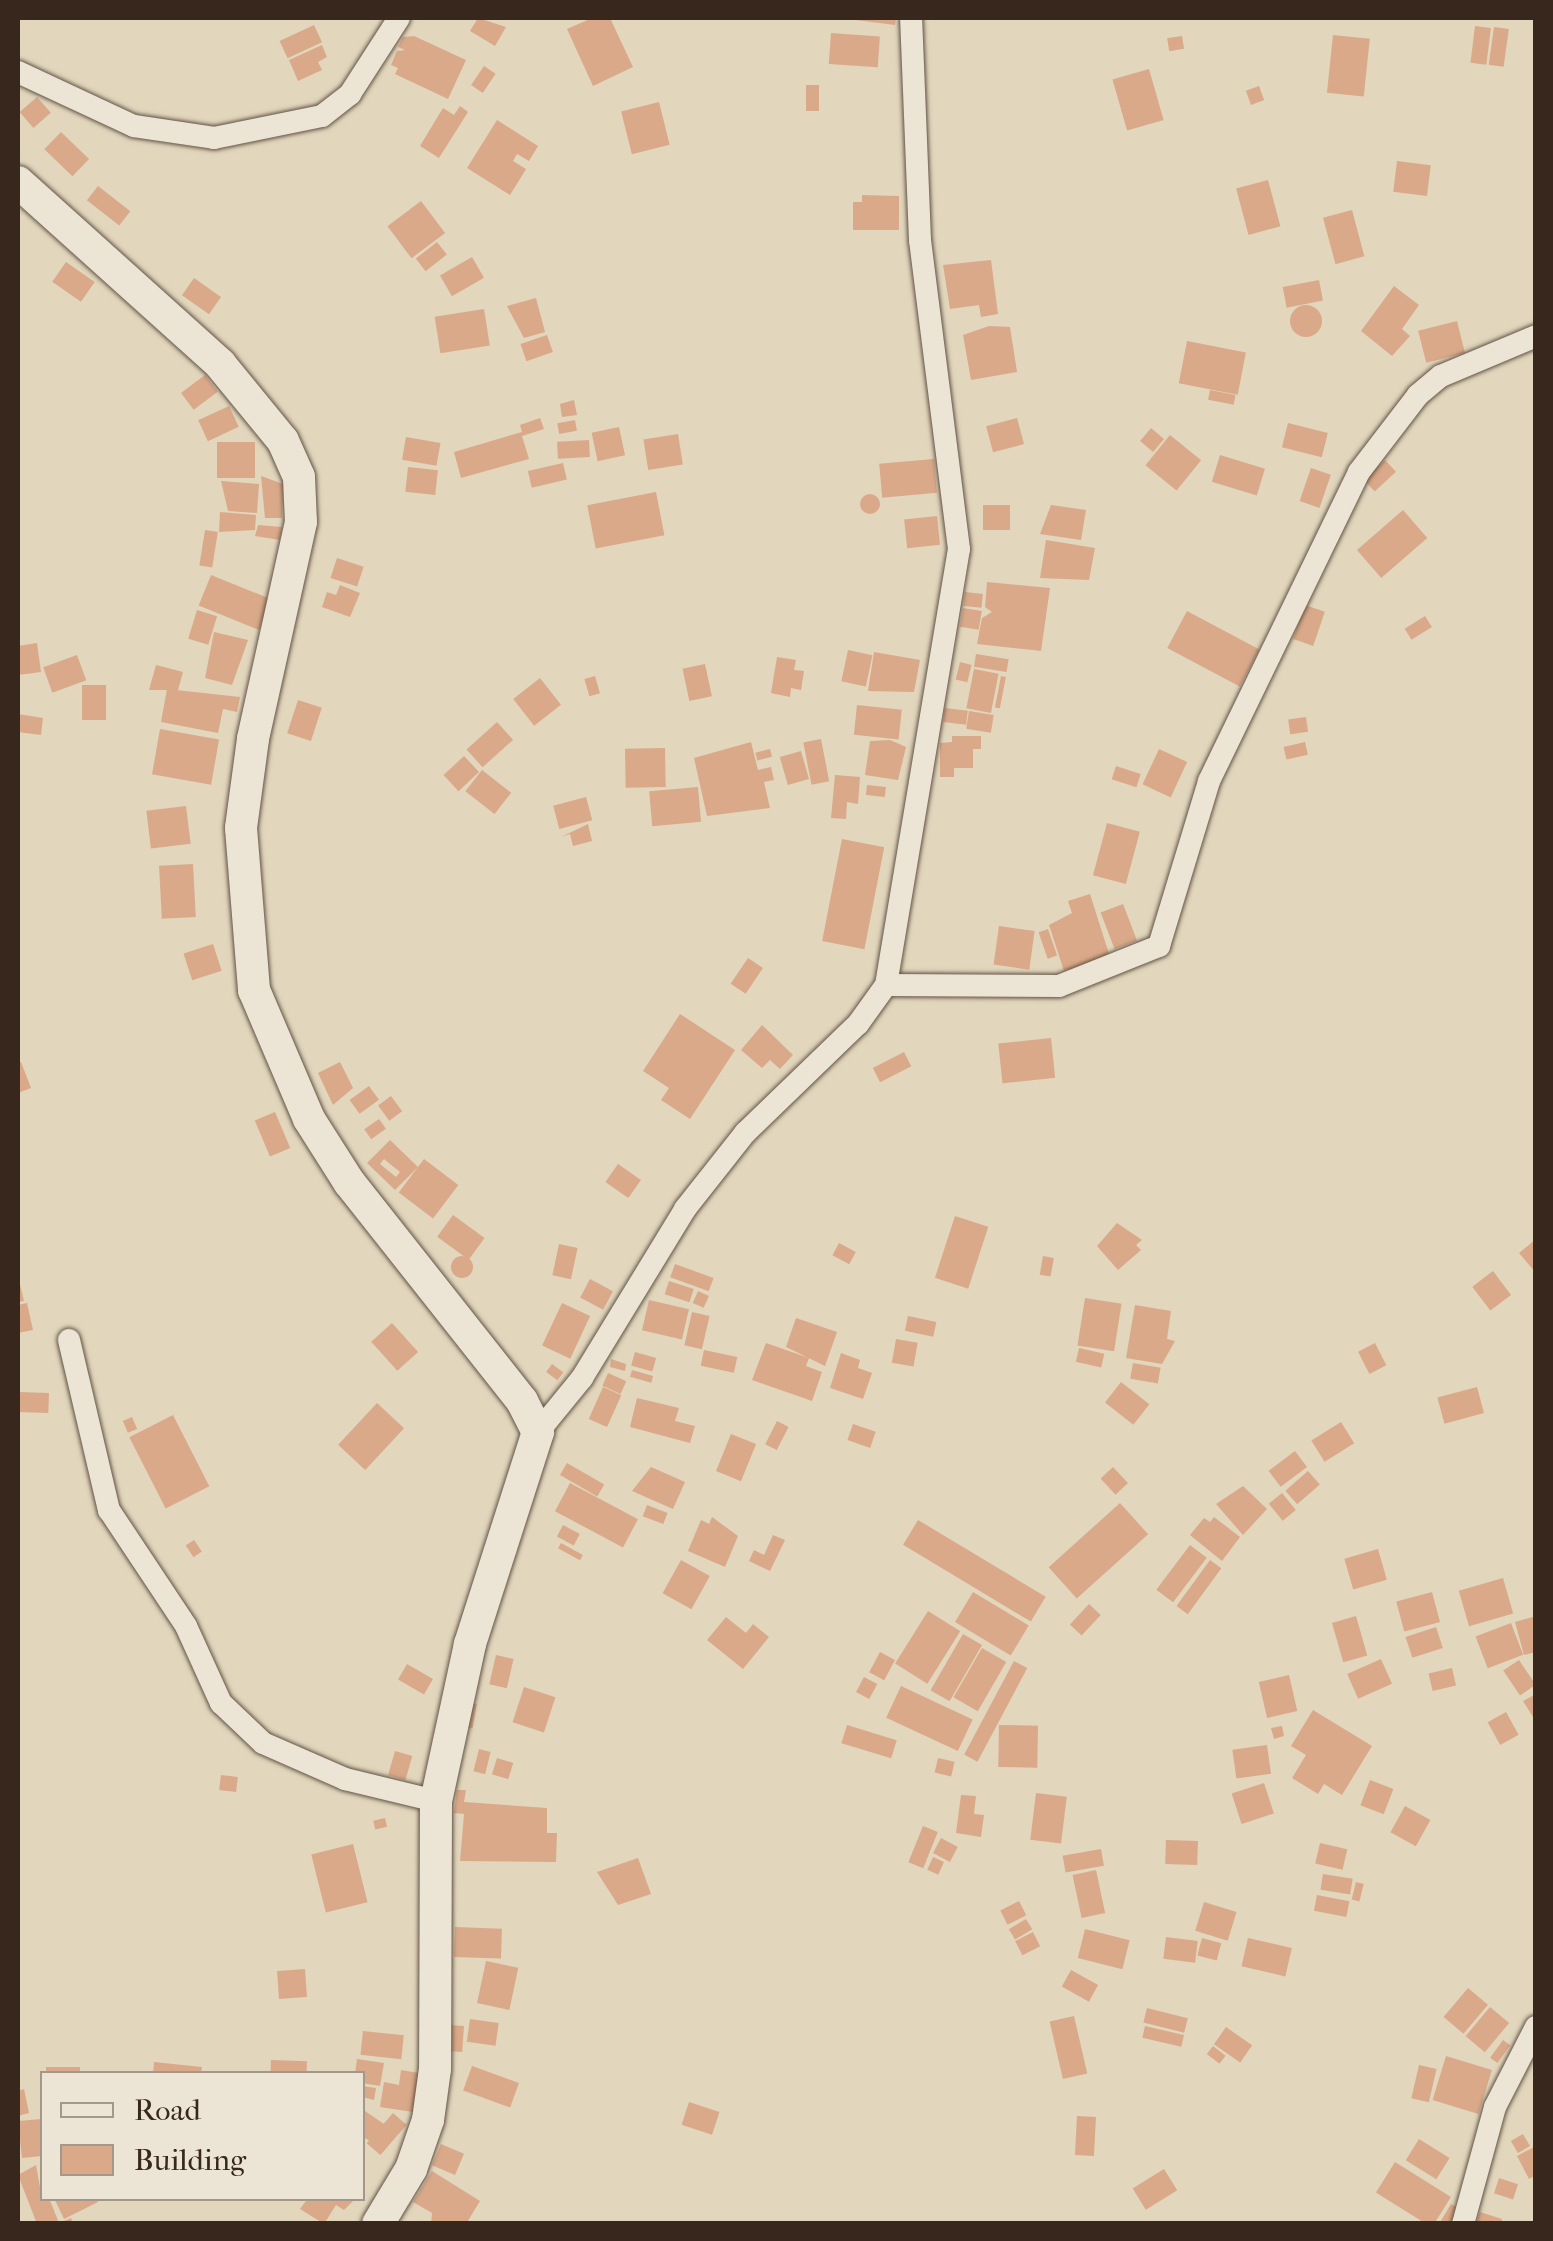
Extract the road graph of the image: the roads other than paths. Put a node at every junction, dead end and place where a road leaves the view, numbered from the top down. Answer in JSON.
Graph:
{"nodes":[{"id":1,"x":398,"y":18,"type":"edge"},
{"id":2,"x":911,"y":18,"type":"edge"},
{"id":3,"x":18,"y":72,"type":"edge"},
{"id":4,"x":18,"y":182,"type":"edge"},
{"id":5,"x":1536,"y":336,"type":"edge"},
{"id":6,"x":886,"y":984,"type":"junction"},
{"id":7,"x":69,"y":1340,"type":"dead end"},
{"id":8,"x":538,"y":1432,"type":"junction"},
{"id":9,"x":436,"y":1801,"type":"junction"},
{"id":10,"x":1536,"y":2027,"type":"edge"},
{"id":11,"x":378,"y":2224,"type":"edge"},
{"id":12,"x":1463,"y":2224,"type":"edge"}],
"edges":[{"from":1,"to":3,"type":"street"},
{"from":2,"to":6,"type":"street"},
{"from":4,"to":8,"type":"street"},
{"from":5,"to":6,"type":"street"},
{"from":6,"to":8,"type":"street"},
{"from":7,"to":9,"type":"street"},
{"from":8,"to":9,"type":"street"},
{"from":9,"to":11,"type":"street"},
{"from":10,"to":12,"type":"street"}]}
